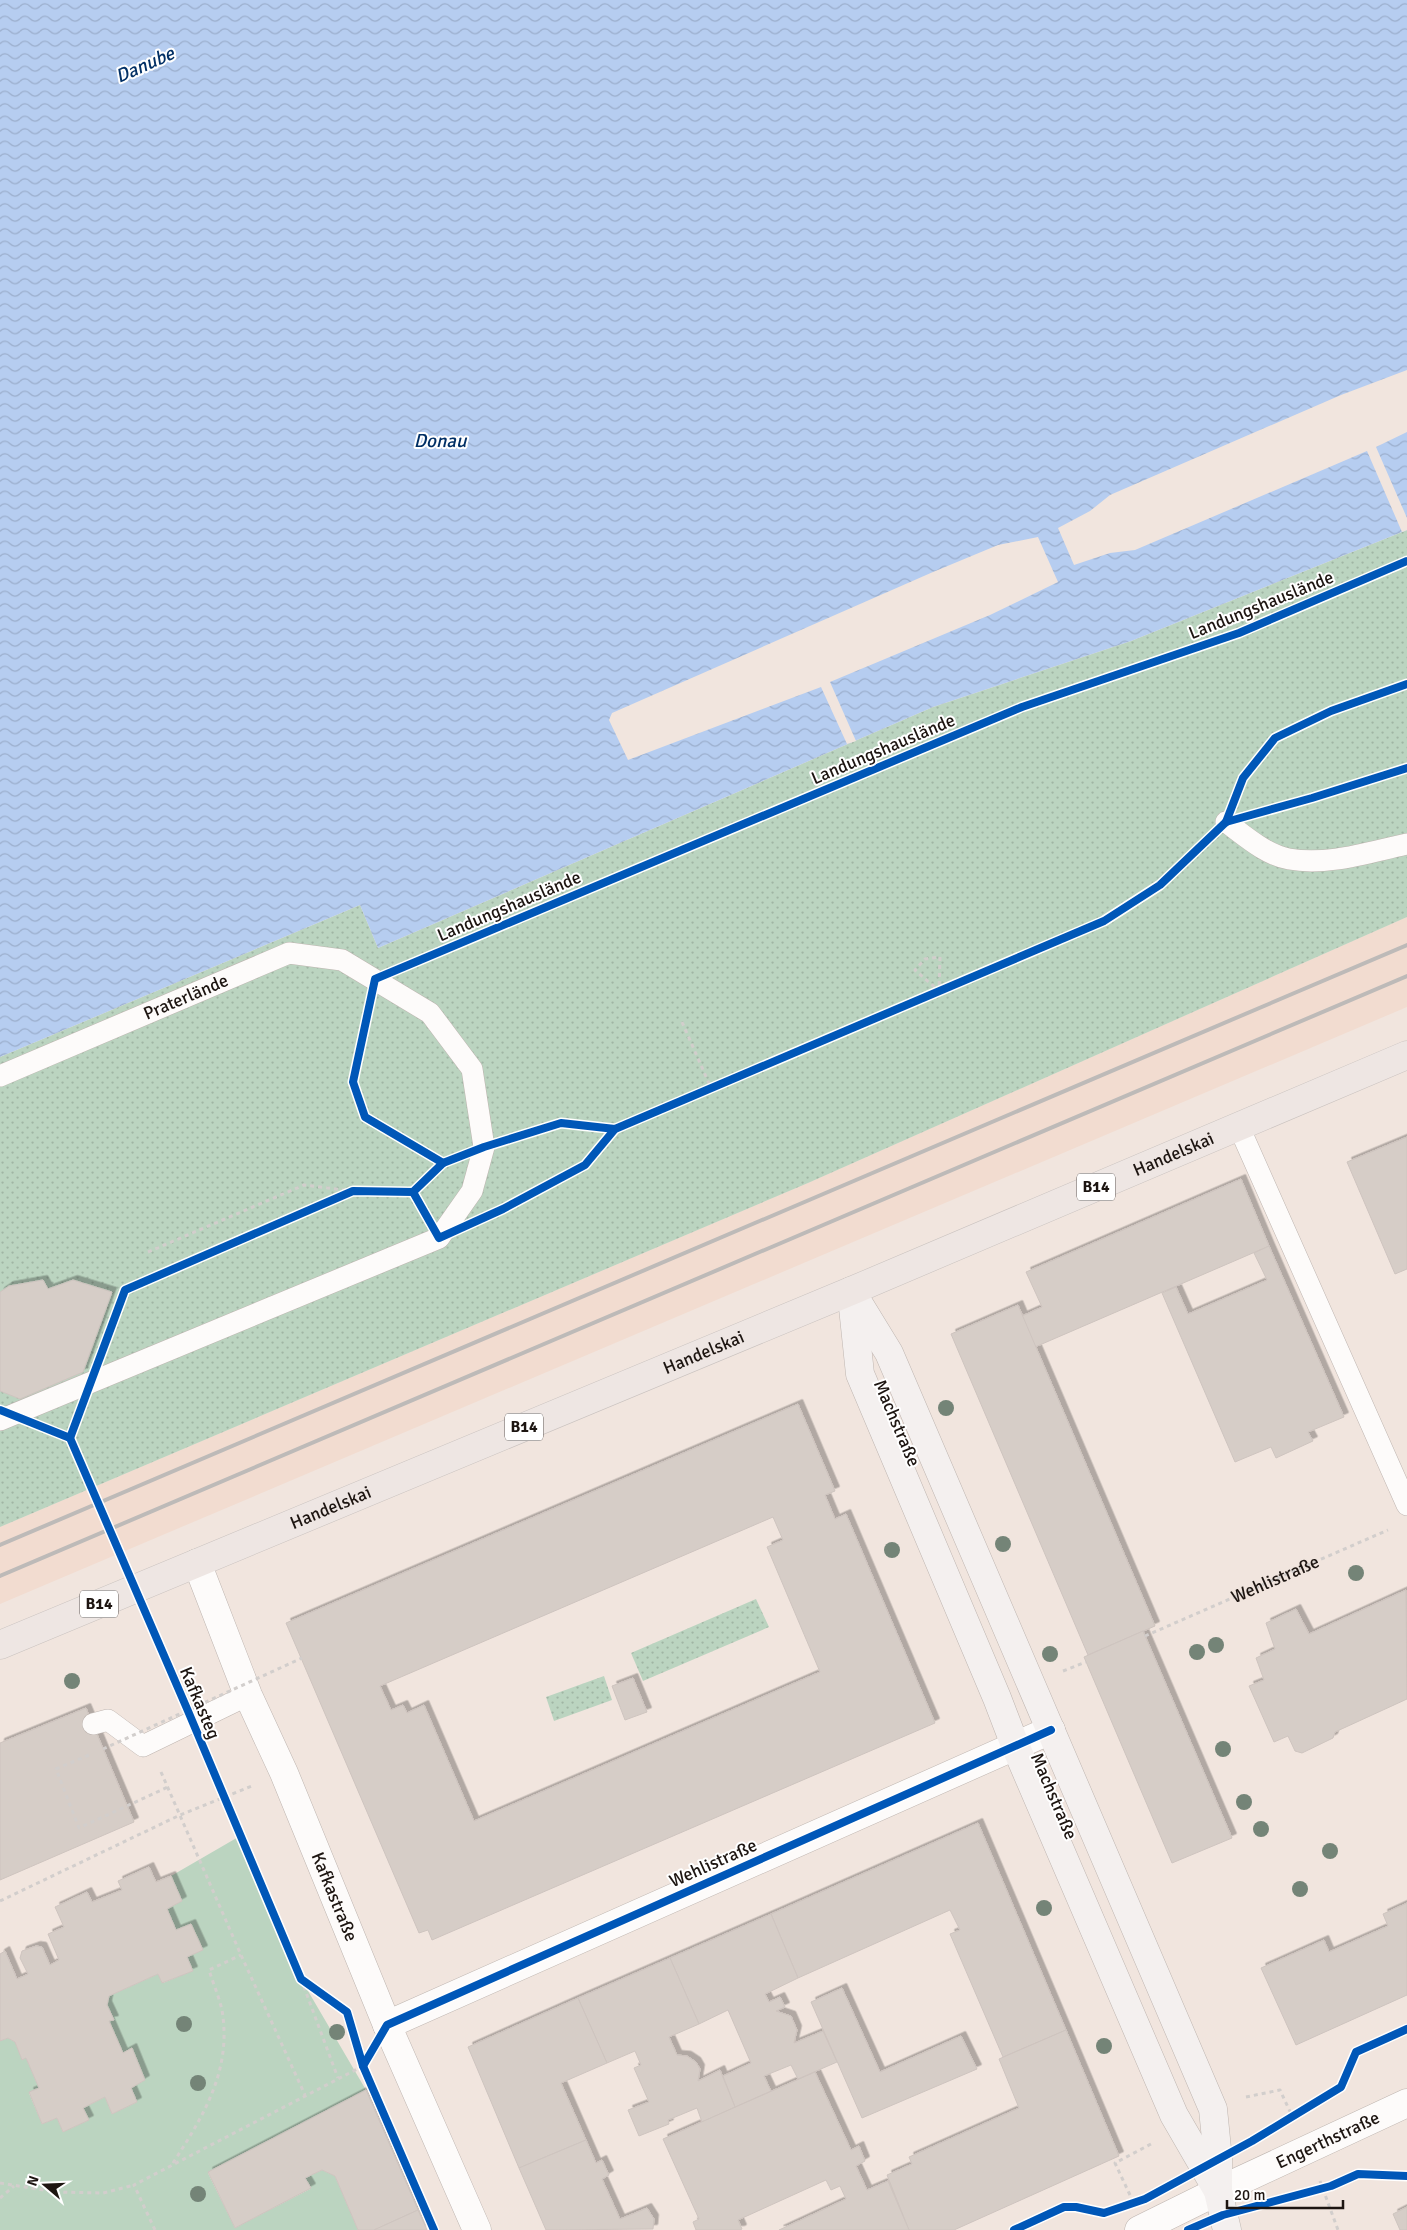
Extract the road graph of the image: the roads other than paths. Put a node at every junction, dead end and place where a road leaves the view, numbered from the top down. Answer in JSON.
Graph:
{"nodes":[{"id":1,"x":1226,"y":822,"type":"dead end"},
{"id":2,"x":1407,"y":844,"type":"edge"},
{"id":3,"x":1407,"y":1055,"type":"edge"},
{"id":4,"x":0,"y":1076,"type":"edge"},
{"id":5,"x":1239,"y":1126,"type":"junction"},
{"id":6,"x":851,"y":1291,"type":"junction"},
{"id":7,"x":0,"y":1420,"type":"edge"},
{"id":8,"x":1407,"y":1505,"type":"edge"},
{"id":9,"x":198,"y":1563,"type":"junction"},
{"id":10,"x":0,"y":1645,"type":"edge"},
{"id":11,"x":248,"y":1695,"type":"junction"},
{"id":12,"x":93,"y":1724,"type":"dead end"},
{"id":13,"x":1051,"y":1730,"type":"junction"},
{"id":14,"x":1015,"y":1745,"type":"junction"},
{"id":15,"x":387,"y":2025,"type":"junction"},
{"id":16,"x":1407,"y":2104,"type":"edge"},
{"id":17,"x":1218,"y":2191,"type":"junction"},
{"id":18,"x":477,"y":2230,"type":"edge"},
{"id":19,"x":1139,"y":2230,"type":"edge"},
{"id":20,"x":1227,"y":2230,"type":"edge"}],
"edges":[{"from":1,"to":2,"type":"lane"},
{"from":3,"to":5,"type":"main road","name":"Handelskai","number":"B14"},
{"from":4,"to":7,"type":"lane","name":"Praterlände"},
{"from":5,"to":6,"type":"main road","name":"Handelskai","number":"B14"},
{"from":5,"to":8,"type":"lane"},
{"from":6,"to":9,"type":"main road","name":"Handelskai","number":"B14"},
{"from":6,"to":13,"type":"main road","name":"Machstraße"},
{"from":6,"to":14,"type":"main road","name":"Machstraße"},
{"from":9,"to":10,"type":"main road","name":"Handelskai","number":"B14"},
{"from":9,"to":11,"type":"street","name":"Kafkastraße"},
{"from":11,"to":12,"type":"lane"},
{"from":11,"to":15,"type":"street","name":"Kafkastraße"},
{"from":13,"to":14,"type":"street","name":"Wehlistraße"},
{"from":13,"to":17,"type":"main road","name":"Machstraße"},
{"from":14,"to":15,"type":"street","name":"Wehlistraße"},
{"from":14,"to":17,"type":"main road","name":"Machstraße"},
{"from":15,"to":18,"type":"street","name":"Kafkastraße"},
{"from":16,"to":17,"type":"street","name":"Engerthstraße"},
{"from":17,"to":19,"type":"street","name":"Engerthstraße"},
{"from":17,"to":20,"type":"main road"}]}
